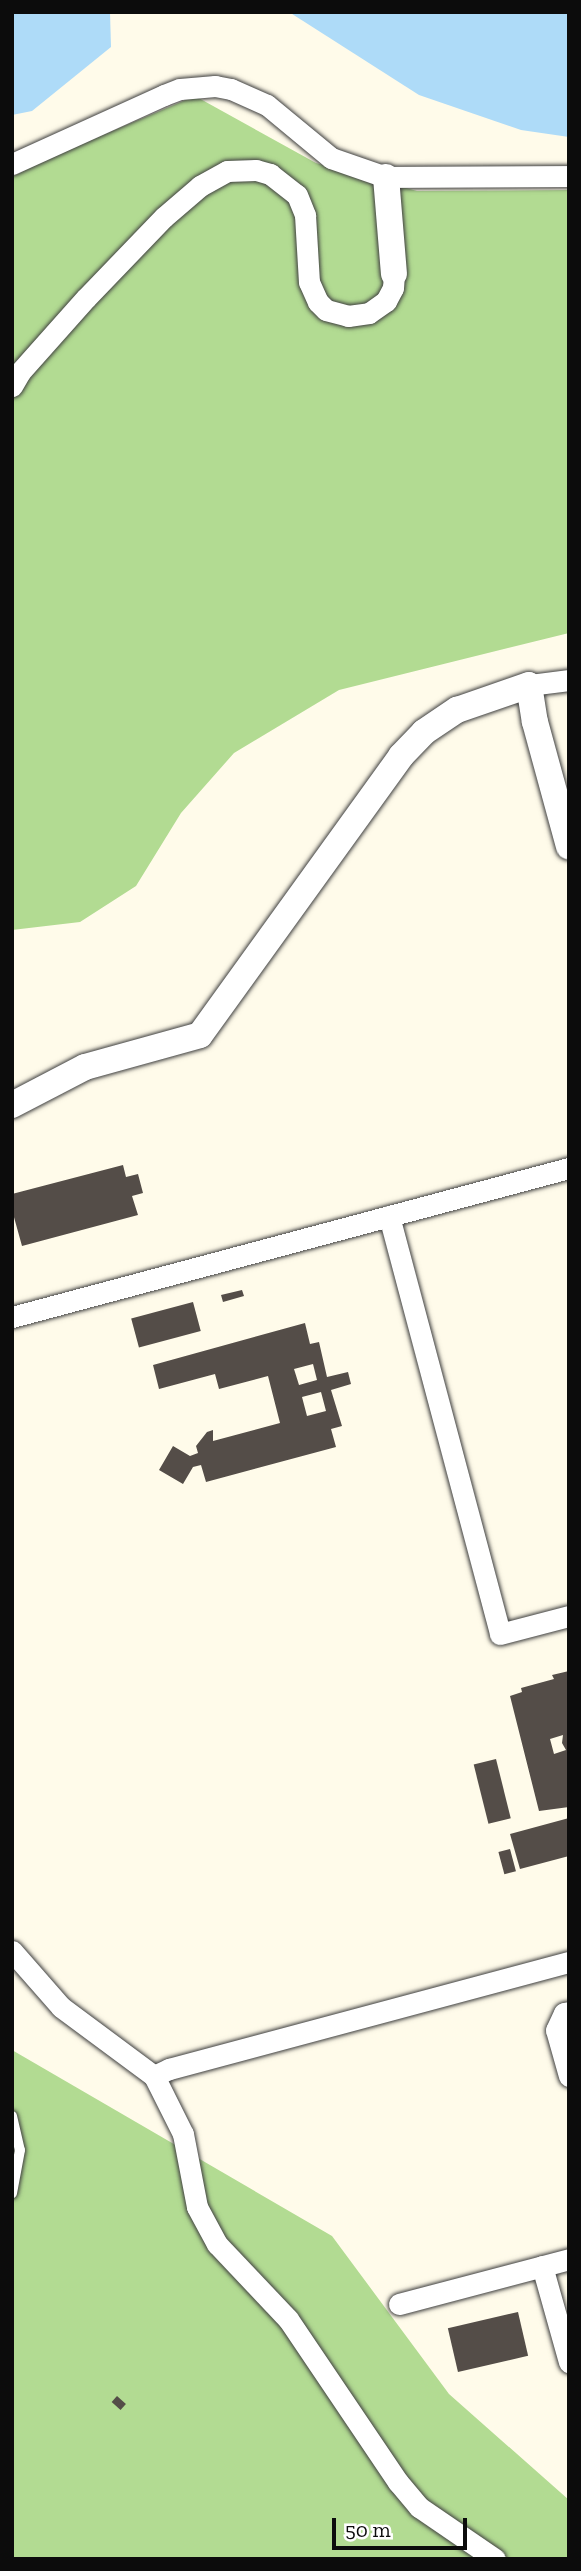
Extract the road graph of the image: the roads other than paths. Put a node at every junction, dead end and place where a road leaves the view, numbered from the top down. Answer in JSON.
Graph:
{"nodes":[{"id":1,"x":12,"y":164,"type":"edge"},
{"id":2,"x":569,"y":176,"type":"edge"},
{"id":3,"x":386,"y":177,"type":"junction"},
{"id":4,"x":394,"y":274,"type":"joint"},
{"id":5,"x":12,"y":386,"type":"edge"},
{"id":6,"x":569,"y":680,"type":"edge"},
{"id":7,"x":529,"y":685,"type":"junction"},
{"id":8,"x":569,"y":846,"type":"edge"},
{"id":9,"x":12,"y":1105,"type":"edge"},
{"id":10,"x":569,"y":1168,"type":"edge"},
{"id":11,"x":389,"y":1216,"type":"junction"},
{"id":12,"x":12,"y":1317,"type":"edge"},
{"id":13,"x":569,"y":1616,"type":"edge"},
{"id":14,"x":12,"y":1951,"type":"edge"},
{"id":15,"x":569,"y":1962,"type":"edge"},
{"id":16,"x":569,"y":2012,"type":"edge"},
{"id":17,"x":154,"y":2076,"type":"junction"},
{"id":18,"x":569,"y":2076,"type":"edge"},
{"id":19,"x":12,"y":2116,"type":"edge"},
{"id":20,"x":12,"y":2193,"type":"edge"},
{"id":21,"x":569,"y":2259,"type":"edge"},
{"id":22,"x":542,"y":2266,"type":"junction"},
{"id":23,"x":400,"y":2304,"type":"dead end"},
{"id":24,"x":569,"y":2362,"type":"edge"},
{"id":25,"x":495,"y":2559,"type":"edge"}],
"edges":[{"from":1,"to":3,"type":"street"},
{"from":2,"to":3,"type":"street"},
{"from":3,"to":4,"type":"street"},
{"from":4,"to":5,"type":"street"},
{"from":6,"to":7,"type":"street"},
{"from":7,"to":8,"type":"street"},
{"from":7,"to":9,"type":"street"},
{"from":10,"to":11,"type":"street"},
{"from":11,"to":12,"type":"street"},
{"from":11,"to":13,"type":"street"},
{"from":14,"to":17,"type":"street"},
{"from":15,"to":17,"type":"street"},
{"from":16,"to":18,"type":"street"},
{"from":17,"to":25,"type":"street"},
{"from":19,"to":20,"type":"lane"},
{"from":21,"to":22,"type":"street"},
{"from":22,"to":23,"type":"street"},
{"from":22,"to":24,"type":"street"}]}
